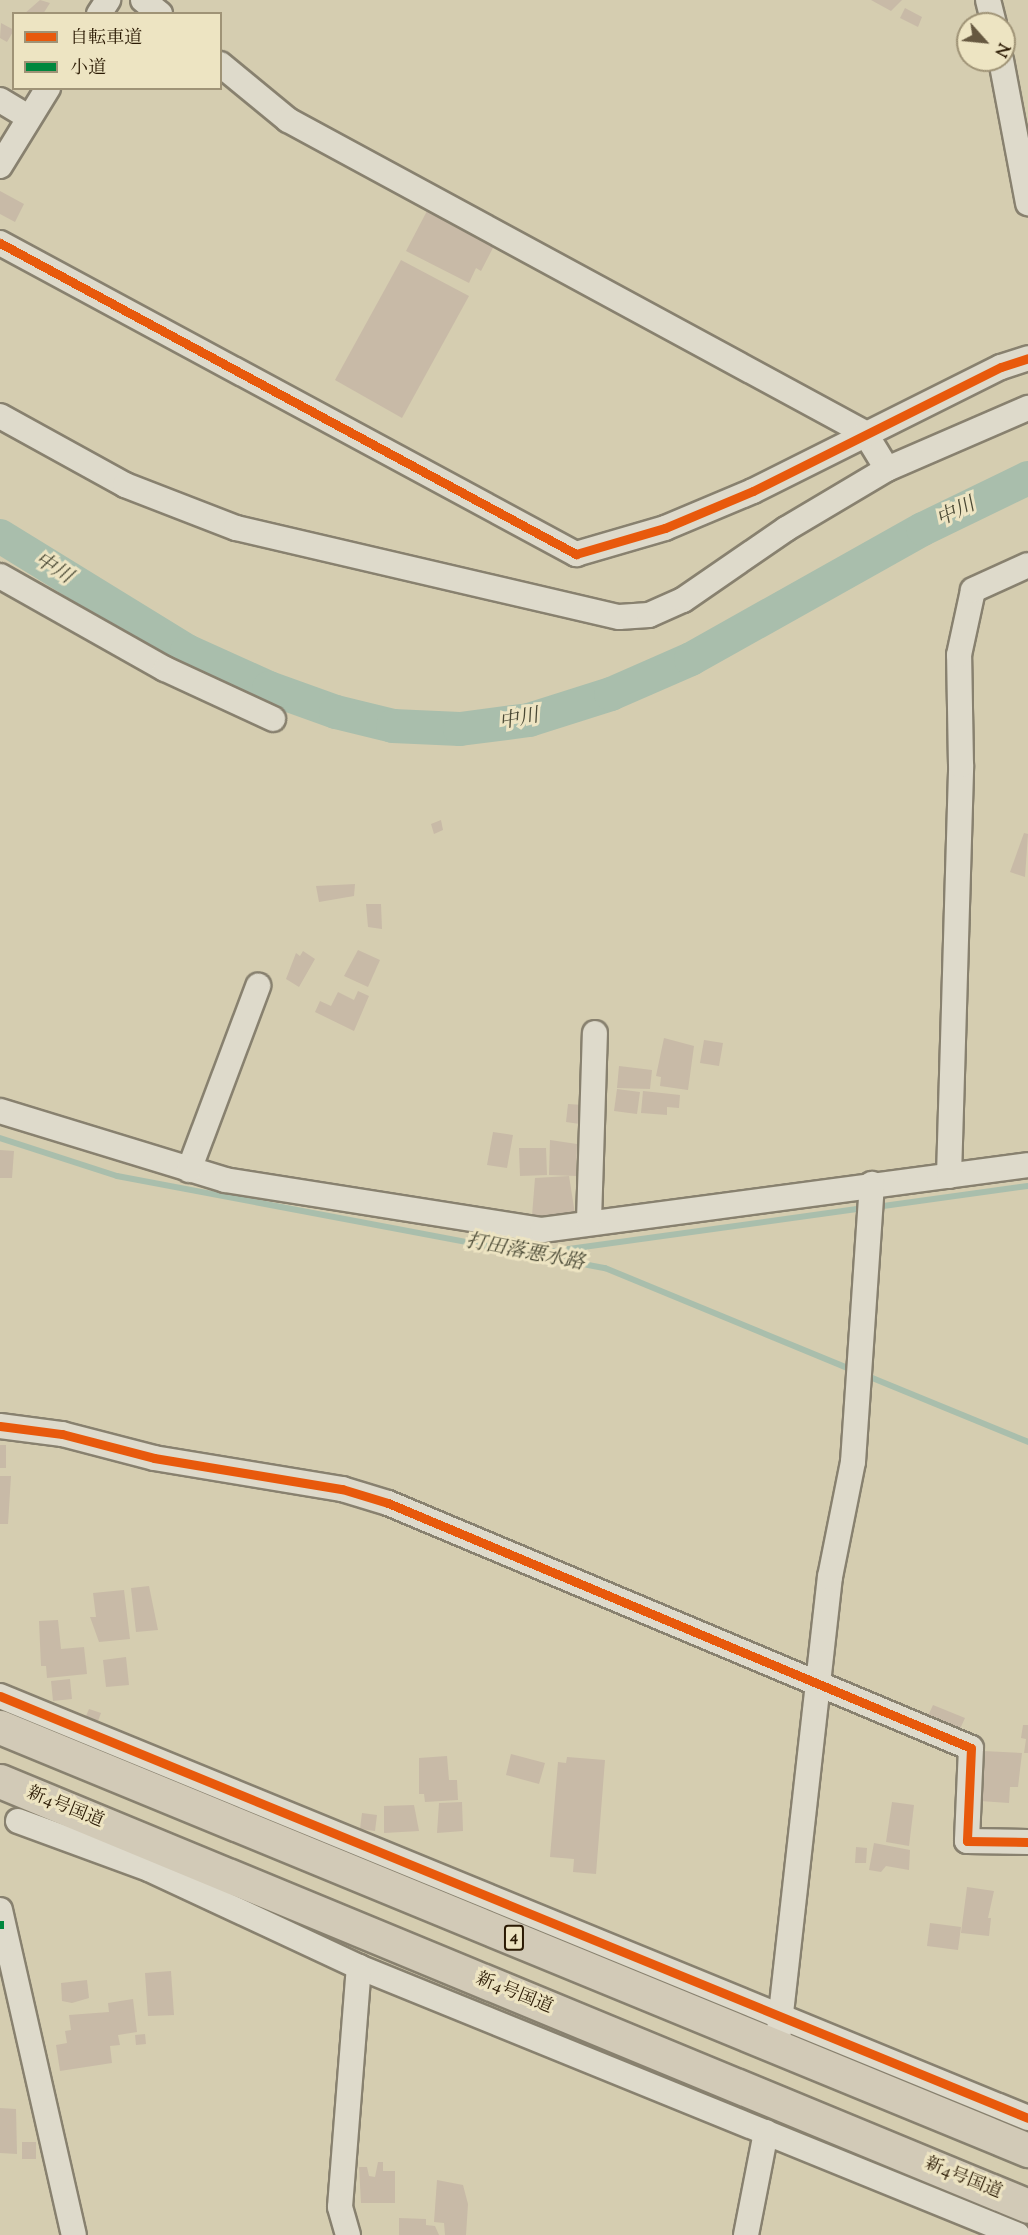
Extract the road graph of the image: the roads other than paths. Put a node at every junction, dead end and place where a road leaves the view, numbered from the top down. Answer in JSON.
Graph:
{"nodes":[{"id":1,"x":143,"y":0,"type":"edge"},
{"id":2,"x":158,"y":12,"type":"edge"},
{"id":3,"x":222,"y":66,"type":"edge"},
{"id":4,"x":1003,"y":72,"type":"edge"},
{"id":5,"x":47,"y":90,"type":"edge"},
{"id":6,"x":0,"y":100,"type":"edge"},
{"id":7,"x":28,"y":117,"type":"junction"},
{"id":8,"x":0,"y":166,"type":"edge"},
{"id":9,"x":1028,"y":203,"type":"edge"},
{"id":10,"x":0,"y":243,"type":"edge"},
{"id":11,"x":1028,"y":358,"type":"edge"},
{"id":12,"x":1028,"y":408,"type":"edge"},
{"id":13,"x":0,"y":416,"type":"edge"},
{"id":14,"x":865,"y":433,"type":"junction"},
{"id":15,"x":887,"y":469,"type":"junction"},
{"id":16,"x":1028,"y":565,"type":"edge"},
{"id":17,"x":0,"y":576,"type":"edge"},
{"id":18,"x":273,"y":719,"type":"dead end"},
{"id":19,"x":258,"y":986,"type":"dead end"},
{"id":20,"x":595,"y":1033,"type":"dead end"},
{"id":21,"x":0,"y":1111,"type":"edge"},
{"id":22,"x":1028,"y":1166,"type":"edge"},
{"id":23,"x":189,"y":1170,"type":"junction"},
{"id":24,"x":949,"y":1176,"type":"junction"},
{"id":25,"x":872,"y":1184,"type":"junction"},
{"id":26,"x":589,"y":1221,"type":"junction"},
{"id":27,"x":0,"y":1426,"type":"edge"},
{"id":28,"x":818,"y":1683,"type":"junction"},
{"id":29,"x":0,"y":1696,"type":"edge"},
{"id":30,"x":0,"y":1727,"type":"edge"},
{"id":31,"x":0,"y":1781,"type":"edge"},
{"id":32,"x":18,"y":1821,"type":"dead end"},
{"id":33,"x":1028,"y":1842,"type":"edge"},
{"id":34,"x":134,"y":1849,"type":"junction"},
{"id":35,"x":0,"y":1910,"type":"edge"},
{"id":36,"x":358,"y":1967,"type":"junction"},
{"id":37,"x":779,"y":2031,"type":"junction"},
{"id":38,"x":1028,"y":2118,"type":"edge"},
{"id":39,"x":766,"y":2132,"type":"junction"},
{"id":40,"x":1028,"y":2150,"type":"edge"},
{"id":41,"x":1028,"y":2206,"type":"edge"},
{"id":42,"x":74,"y":2235,"type":"edge"},
{"id":43,"x":348,"y":2235,"type":"edge"},
{"id":44,"x":746,"y":2235,"type":"edge"},
{"id":45,"x":1018,"y":2235,"type":"edge"}],
"edges":[{"from":1,"to":2,"type":"street"},
{"from":3,"to":14,"type":"street"},
{"from":4,"to":9,"type":"street"},
{"from":5,"to":7,"type":"street"},
{"from":6,"to":7,"type":"street"},
{"from":7,"to":8,"type":"street"},
{"from":10,"to":14,"type":"street"},
{"from":11,"to":14,"type":"street"},
{"from":12,"to":15,"type":"street"},
{"from":13,"to":15,"type":"street"},
{"from":14,"to":15,"type":"street"},
{"from":16,"to":24,"type":"street"},
{"from":17,"to":18,"type":"street"},
{"from":19,"to":23,"type":"street"},
{"from":20,"to":26,"type":"street"},
{"from":21,"to":23,"type":"street"},
{"from":22,"to":24,"type":"street"},
{"from":23,"to":26,"type":"street"},
{"from":24,"to":25,"type":"street"},
{"from":25,"to":26,"type":"street"},
{"from":25,"to":28,"type":"street"},
{"from":27,"to":28,"type":"street"},
{"from":28,"to":33,"type":"street"},
{"from":28,"to":37,"type":"street"},
{"from":29,"to":37,"type":"street"},
{"from":30,"to":37,"type":"highway","number":"4"},
{"from":31,"to":34,"type":"highway","name":"新4号国道"},
{"from":32,"to":34,"type":"street"},
{"from":34,"to":36,"type":"street"},
{"from":34,"to":41,"type":"highway","name":"新4号国道"},
{"from":35,"to":42,"type":"street"},
{"from":36,"to":39,"type":"street"},
{"from":36,"to":43,"type":"street"},
{"from":37,"to":38,"type":"street"},
{"from":37,"to":40,"type":"highway","number":"4"},
{"from":39,"to":44,"type":"street"},
{"from":39,"to":45,"type":"street"}]}
